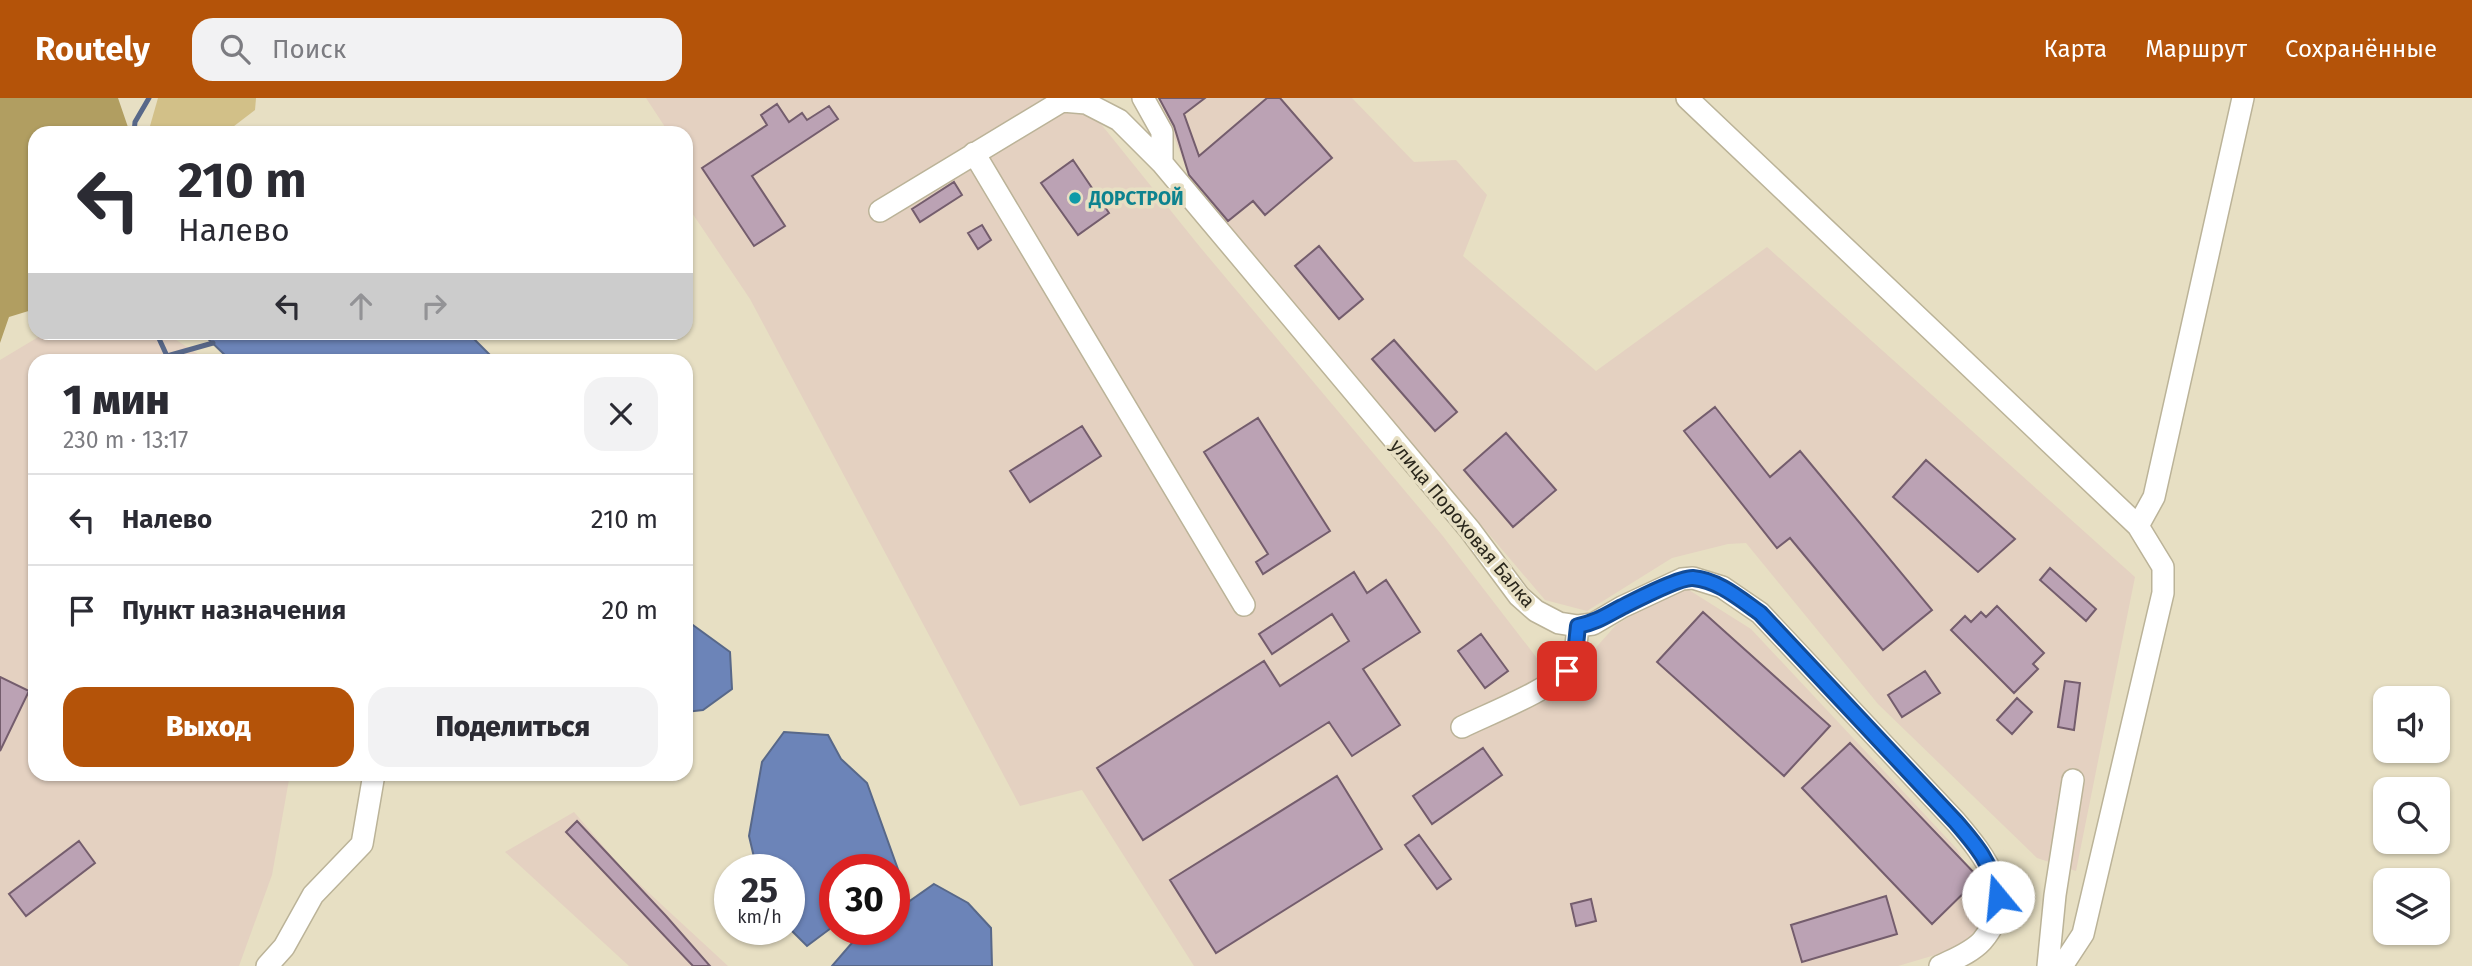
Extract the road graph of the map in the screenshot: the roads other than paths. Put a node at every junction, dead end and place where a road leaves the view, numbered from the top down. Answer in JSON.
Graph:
{"nodes":[{"id":1,"x":1143,"y":98,"type":"edge"},
{"id":2,"x":1687,"y":98,"type":"edge"},
{"id":3,"x":2243,"y":98,"type":"edge"},
{"id":4,"x":974,"y":153,"type":"junction"},
{"id":5,"x":1163,"y":163,"type":"junction"},
{"id":6,"x":880,"y":211,"type":"dead end"},
{"id":7,"x":2138,"y":526,"type":"junction"},
{"id":8,"x":1244,"y":605,"type":"dead end"},
{"id":9,"x":1578,"y":626,"type":"junction"},
{"id":10,"x":1462,"y":727,"type":"dead end"},
{"id":11,"x":2073,"y":780,"type":"dead end"},
{"id":12,"x":373,"y":781,"type":"edge"},
{"id":13,"x":267,"y":966,"type":"edge"},
{"id":14,"x":1940,"y":966,"type":"edge"},
{"id":15,"x":2048,"y":966,"type":"edge"},
{"id":16,"x":2062,"y":966,"type":"edge"}],
"edges":[{"from":1,"to":5,"type":"street"},
{"from":2,"to":7,"type":"street"},
{"from":3,"to":7,"type":"street"},
{"from":4,"to":5,"type":"street","name":"улица Пороховая Балка"},
{"from":4,"to":6,"type":"street","name":"улица Пороховая Балка"},
{"from":4,"to":8,"type":"street"},
{"from":5,"to":9,"type":"street","name":"улица Пороховая Балка"},
{"from":7,"to":16,"type":"street"},
{"from":9,"to":10,"type":"street"},
{"from":9,"to":14,"type":"street"},
{"from":11,"to":15,"type":"street"},
{"from":12,"to":13,"type":"street"}]}
